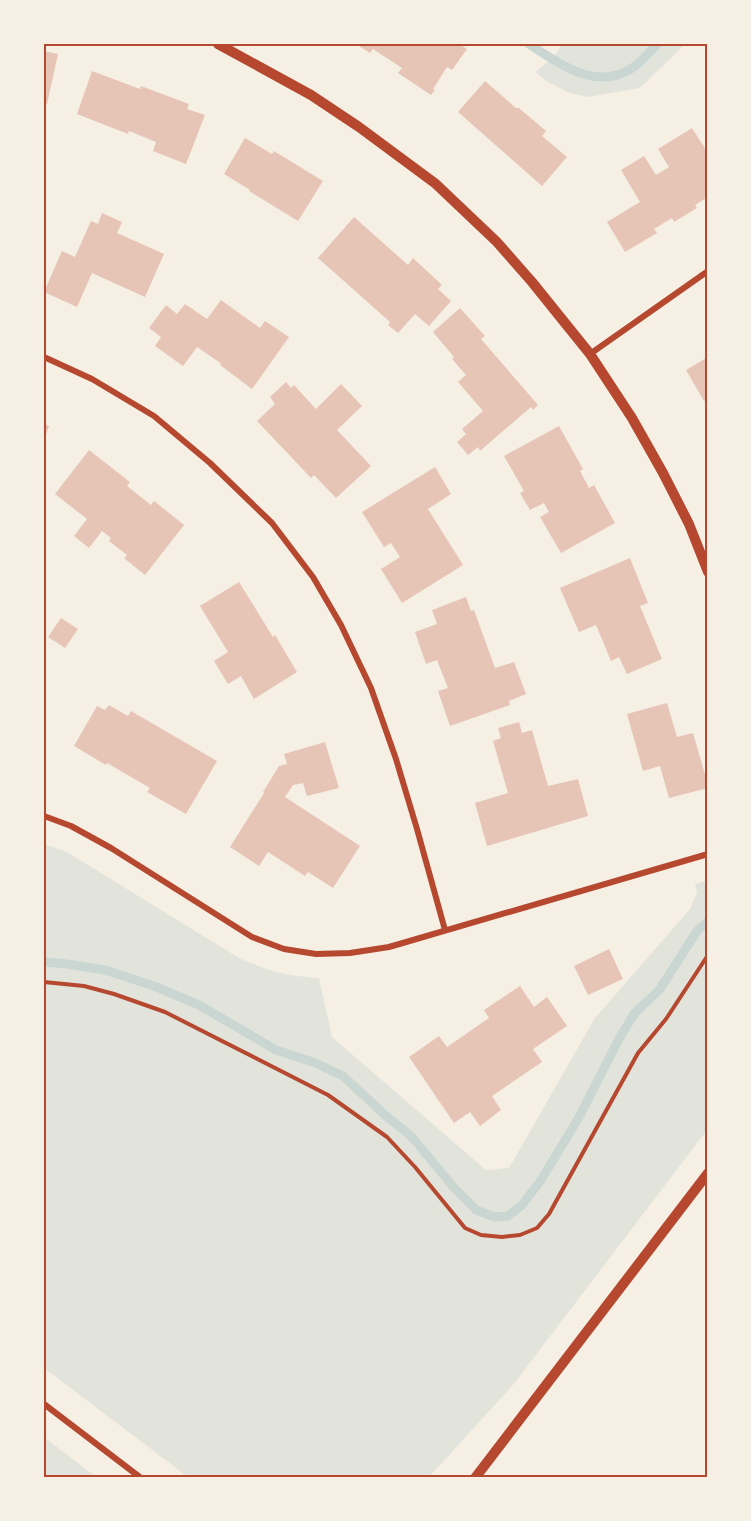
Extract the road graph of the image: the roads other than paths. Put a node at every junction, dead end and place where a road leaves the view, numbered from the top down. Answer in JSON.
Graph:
{"nodes":[{"id":1,"x":218,"y":44,"type":"edge"},
{"id":2,"x":708,"y":271,"type":"edge"},
{"id":3,"x":590,"y":354,"type":"junction"},
{"id":4,"x":44,"y":357,"type":"edge"},
{"id":5,"x":708,"y":572,"type":"edge"},
{"id":6,"x":44,"y":816,"type":"edge"},
{"id":7,"x":708,"y":854,"type":"edge"},
{"id":8,"x":445,"y":930,"type":"junction"},
{"id":9,"x":708,"y":1173,"type":"edge"},
{"id":10,"x":44,"y":1404,"type":"edge"},
{"id":11,"x":141,"y":1478,"type":"edge"},
{"id":12,"x":475,"y":1478,"type":"edge"}],
"edges":[{"from":1,"to":3,"type":"street"},
{"from":2,"to":3,"type":"street"},
{"from":3,"to":5,"type":"street"},
{"from":4,"to":8,"type":"street"},
{"from":6,"to":8,"type":"street"},
{"from":7,"to":8,"type":"street"},
{"from":9,"to":12,"type":"street"},
{"from":10,"to":11,"type":"street"}]}
